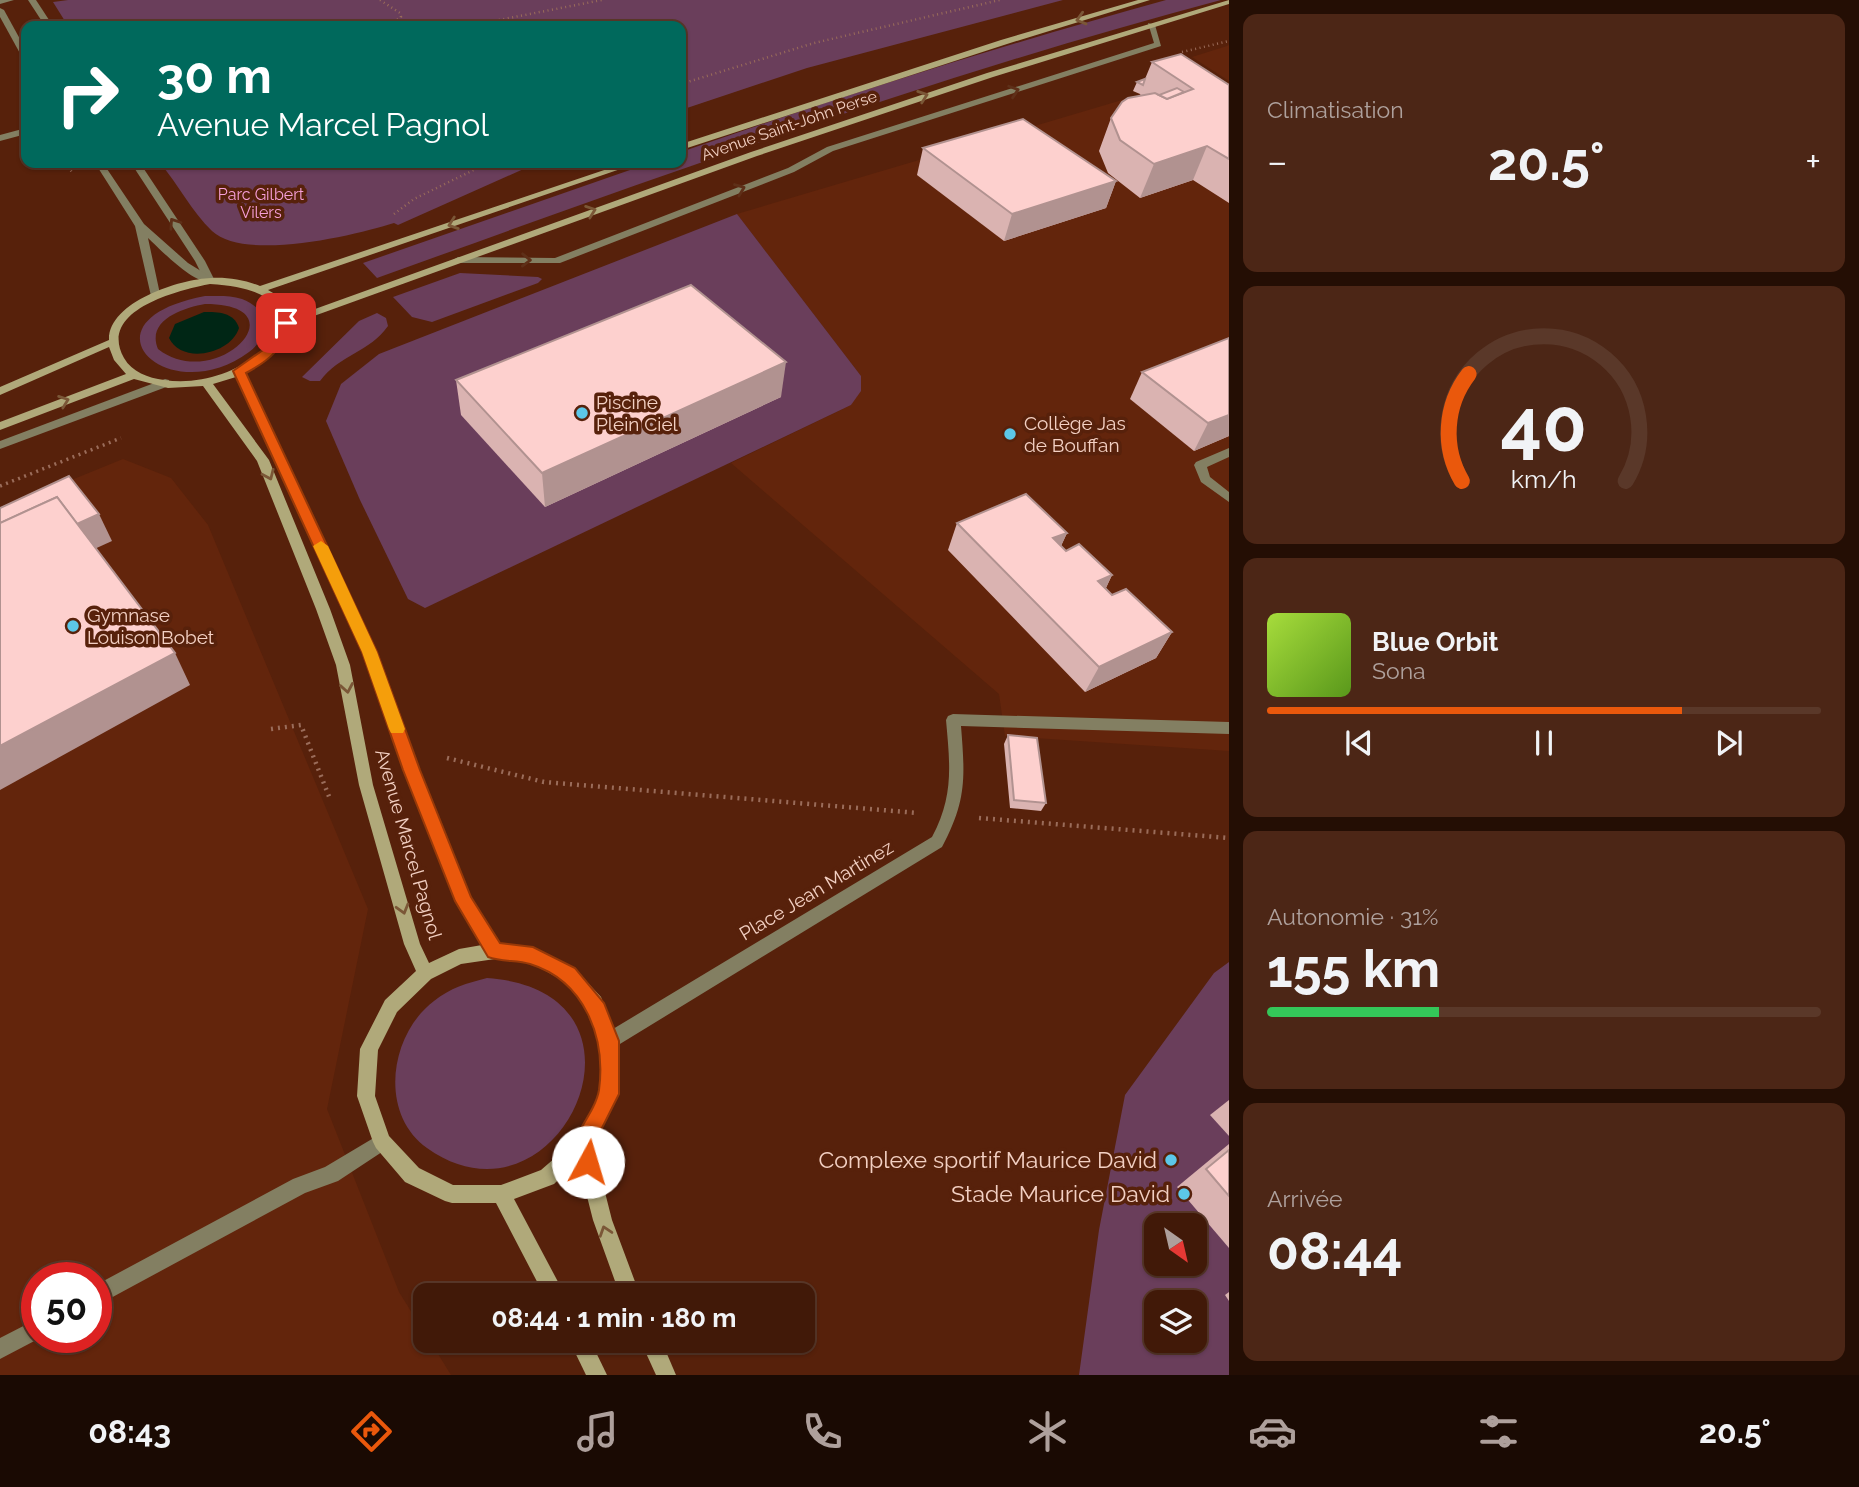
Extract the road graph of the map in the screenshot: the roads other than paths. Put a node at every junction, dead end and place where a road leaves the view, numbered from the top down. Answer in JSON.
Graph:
{"nodes":[{"id":1,"x":9,"y":0,"type":"edge"},
{"id":2,"x":32,"y":0,"type":"edge"},
{"id":3,"x":1146,"y":0,"type":"edge"},
{"id":4,"x":0,"y":2,"type":"edge"},
{"id":5,"x":1229,"y":2,"type":"edge"},
{"id":6,"x":0,"y":10,"type":"edge"},
{"id":7,"x":46,"y":21,"type":"edge"},
{"id":8,"x":1151,"y":25,"type":"junction"},
{"id":9,"x":21,"y":48,"type":"edge"},
{"id":10,"x":21,"y":132,"type":"edge"},
{"id":11,"x":811,"y":133,"type":"junction"},
{"id":12,"x":0,"y":138,"type":"edge"},
{"id":13,"x":686,"y":145,"type":"edge"},
{"id":14,"x":831,"y":147,"type":"junction"},
{"id":15,"x":102,"y":168,"type":"edge"},
{"id":16,"x":138,"y":168,"type":"edge"},
{"id":17,"x":619,"y":168,"type":"edge"},
{"id":18,"x":140,"y":226,"type":"junction"},
{"id":19,"x":458,"y":260,"type":"junction"},
{"id":20,"x":210,"y":281,"type":"junction"},
{"id":21,"x":260,"y":289,"type":"junction"},
{"id":22,"x":155,"y":295,"type":"junction"},
{"id":23,"x":286,"y":323,"type":"junction"},
{"id":24,"x":112,"y":342,"type":"junction"},
{"id":25,"x":239,"y":371,"type":"junction"},
{"id":26,"x":135,"y":375,"type":"junction"},
{"id":27,"x":206,"y":382,"type":"junction"},
{"id":28,"x":165,"y":383,"type":"junction"},
{"id":29,"x":0,"y":391,"type":"edge"},
{"id":30,"x":0,"y":426,"type":"edge"},
{"id":31,"x":0,"y":445,"type":"edge"},
{"id":32,"x":1229,"y":452,"type":"edge"},
{"id":33,"x":1229,"y":498,"type":"edge"},
{"id":34,"x":1229,"y":727,"type":"edge"},
{"id":35,"x":495,"y":951,"type":"junction"},
{"id":36,"x":425,"y":973,"type":"junction"},
{"id":37,"x":609,"y":1041,"type":"junction"},
{"id":38,"x":382,"y":1142,"type":"junction"},
{"id":39,"x":584,"y":1143,"type":"junction"},
{"id":40,"x":501,"y":1194,"type":"junction"},
{"id":41,"x":549,"y":1283,"type":"edge"},
{"id":42,"x":625,"y":1283,"type":"edge"},
{"id":43,"x":112,"y":1287,"type":"edge"},
{"id":44,"x":21,"y":1338,"type":"edge"},
{"id":45,"x":0,"y":1349,"type":"edge"},
{"id":46,"x":586,"y":1353,"type":"edge"},
{"id":47,"x":656,"y":1353,"type":"edge"},
{"id":48,"x":597,"y":1375,"type":"edge"},
{"id":49,"x":666,"y":1375,"type":"edge"}],
"edges":[{"from":1,"to":4,"type":"street"},
{"from":2,"to":7,"type":"street"},
{"from":3,"to":13,"type":"main road","name":"Avenue Saint-John Perse","one_way":true},
{"from":5,"to":8,"type":"main road","name":"Avenue Saint-John Perse"},
{"from":6,"to":9,"type":"street"},
{"from":11,"to":8,"type":"main road","name":"Avenue Saint-John Perse","one_way":true},
{"from":14,"to":8,"type":"street","one_way":true},
{"from":10,"to":12,"type":"street"},
{"from":11,"to":14,"type":"street"},
{"from":19,"to":11,"type":"main road","name":"Avenue Saint-John Perse","one_way":true},
{"from":19,"to":14,"type":"street","one_way":true},
{"from":15,"to":18,"type":"street"},
{"from":20,"to":16,"type":"street","one_way":true},
{"from":17,"to":21,"type":"main road","one_way":true},
{"from":18,"to":20,"type":"street"},
{"from":18,"to":22,"type":"street"},
{"from":19,"to":23,"type":"main road","name":"Avenue Saint-John Perse"},
{"from":20,"to":21,"type":"main road"},
{"from":20,"to":22,"type":"main road"},
{"from":21,"to":23,"type":"main road"},
{"from":22,"to":24,"type":"main road"},
{"from":23,"to":25,"type":"main road"},
{"from":24,"to":26,"type":"main road"},
{"from":24,"to":29,"type":"main road"},
{"from":25,"to":27,"type":"main road"},
{"from":25,"to":35,"type":"main road","name":"Avenue Marcel Pagnol"},
{"from":26,"to":28,"type":"main road"},
{"from":30,"to":26,"type":"main road","one_way":true},
{"from":27,"to":28,"type":"main road"},
{"from":27,"to":36,"type":"main road","name":"Avenue Marcel Pagnol","one_way":true},
{"from":28,"to":31,"type":"street"},
{"from":32,"to":33,"type":"street"},
{"from":34,"to":37,"type":"street","name":"Place Jean Martinez"},
{"from":35,"to":36,"type":"main road"},
{"from":35,"to":37,"type":"main road"},
{"from":36,"to":38,"type":"main road"},
{"from":37,"to":39,"type":"main road"},
{"from":38,"to":40,"type":"main road"},
{"from":38,"to":43,"type":"street"},
{"from":39,"to":40,"type":"main road"},
{"from":42,"to":39,"type":"main road","one_way":true},
{"from":40,"to":41,"type":"main road"},
{"from":44,"to":45,"type":"street"},
{"from":46,"to":48,"type":"main road"},
{"from":47,"to":49,"type":"main road"}]}
